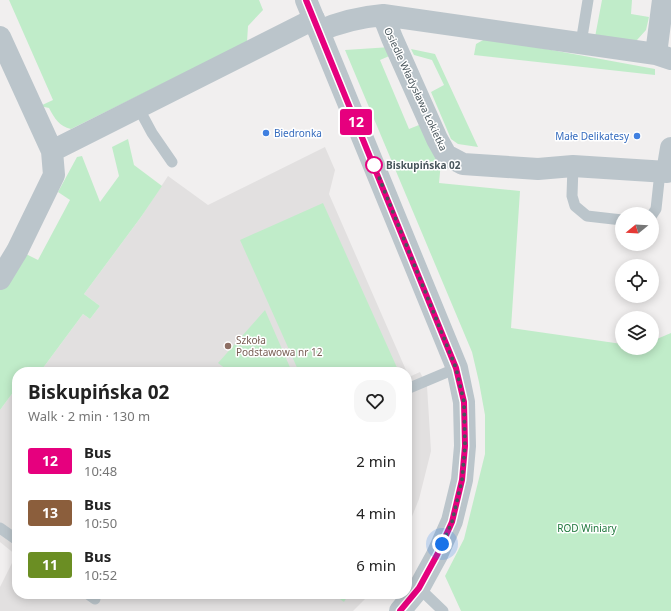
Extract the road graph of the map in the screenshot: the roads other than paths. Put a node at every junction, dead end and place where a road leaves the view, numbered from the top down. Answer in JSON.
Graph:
{"nodes":[{"id":1,"x":588,"y":0,"type":"edge"},
{"id":2,"x":663,"y":0,"type":"edge"},
{"id":3,"x":383,"y":15,"type":"junction"},
{"id":4,"x":313,"y":16,"type":"edge"},
{"id":5,"x":0,"y":37,"type":"edge"},
{"id":6,"x":581,"y":43,"type":"junction"},
{"id":7,"x":663,"y":56,"type":"edge"},
{"id":8,"x":138,"y":107,"type":"junction"},
{"id":9,"x":671,"y":148,"type":"edge"},
{"id":10,"x":52,"y":151,"type":"junction"},
{"id":11,"x":172,"y":162,"type":"dead end"},
{"id":12,"x":574,"y":166,"type":"junction"},
{"id":13,"x":660,"y":172,"type":"junction"},
{"id":14,"x":656,"y":207,"type":"edge"},
{"id":15,"x":615,"y":219,"type":"edge"},
{"id":16,"x":0,"y":279,"type":"edge"},
{"id":17,"x":456,"y":368,"type":"junction"},
{"id":18,"x":412,"y":387,"type":"edge"},
{"id":19,"x":0,"y":528,"type":"edge"},
{"id":20,"x":12,"y":536,"type":"edge"},
{"id":21,"x":419,"y":588,"type":"junction"},
{"id":22,"x":412,"y":596,"type":"edge"},
{"id":23,"x":410,"y":599,"type":"edge"},
{"id":24,"x":400,"y":611,"type":"edge"},
{"id":25,"x":442,"y":611,"type":"edge"}],
"edges":[{"from":1,"to":6,"type":"lane"},
{"from":2,"to":7,"type":"street","name":"Osiedle Władysława Łokietka"},
{"from":3,"to":4,"type":"street","name":"Osiedle Władysława Łokietka"},
{"from":3,"to":6,"type":"street","name":"Osiedle Władysława Łokietka"},
{"from":3,"to":12,"type":"street","name":"Osiedle Władysława Łokietka"},
{"from":4,"to":8,"type":"street","name":"Osiedle Władysława Łokietka"},
{"from":4,"to":17,"type":"street"},
{"from":5,"to":10,"type":"street"},
{"from":6,"to":7,"type":"street","name":"Osiedle Władysława Łokietka"},
{"from":8,"to":10,"type":"street","name":"Osiedle Władysława Łokietka"},
{"from":8,"to":11,"type":"lane"},
{"from":9,"to":13,"type":"street"},
{"from":10,"to":16,"type":"street"},
{"from":12,"to":13,"type":"street","name":"Osiedle Władysława Łokietka"},
{"from":12,"to":15,"type":"lane"},
{"from":13,"to":14,"type":"lane"},
{"from":17,"to":18,"type":"lane"},
{"from":17,"to":21,"type":"street"},
{"from":19,"to":20,"type":"lane"},
{"from":21,"to":22,"type":"street"},
{"from":21,"to":25,"type":"lane"},
{"from":23,"to":24,"type":"street"}]}
